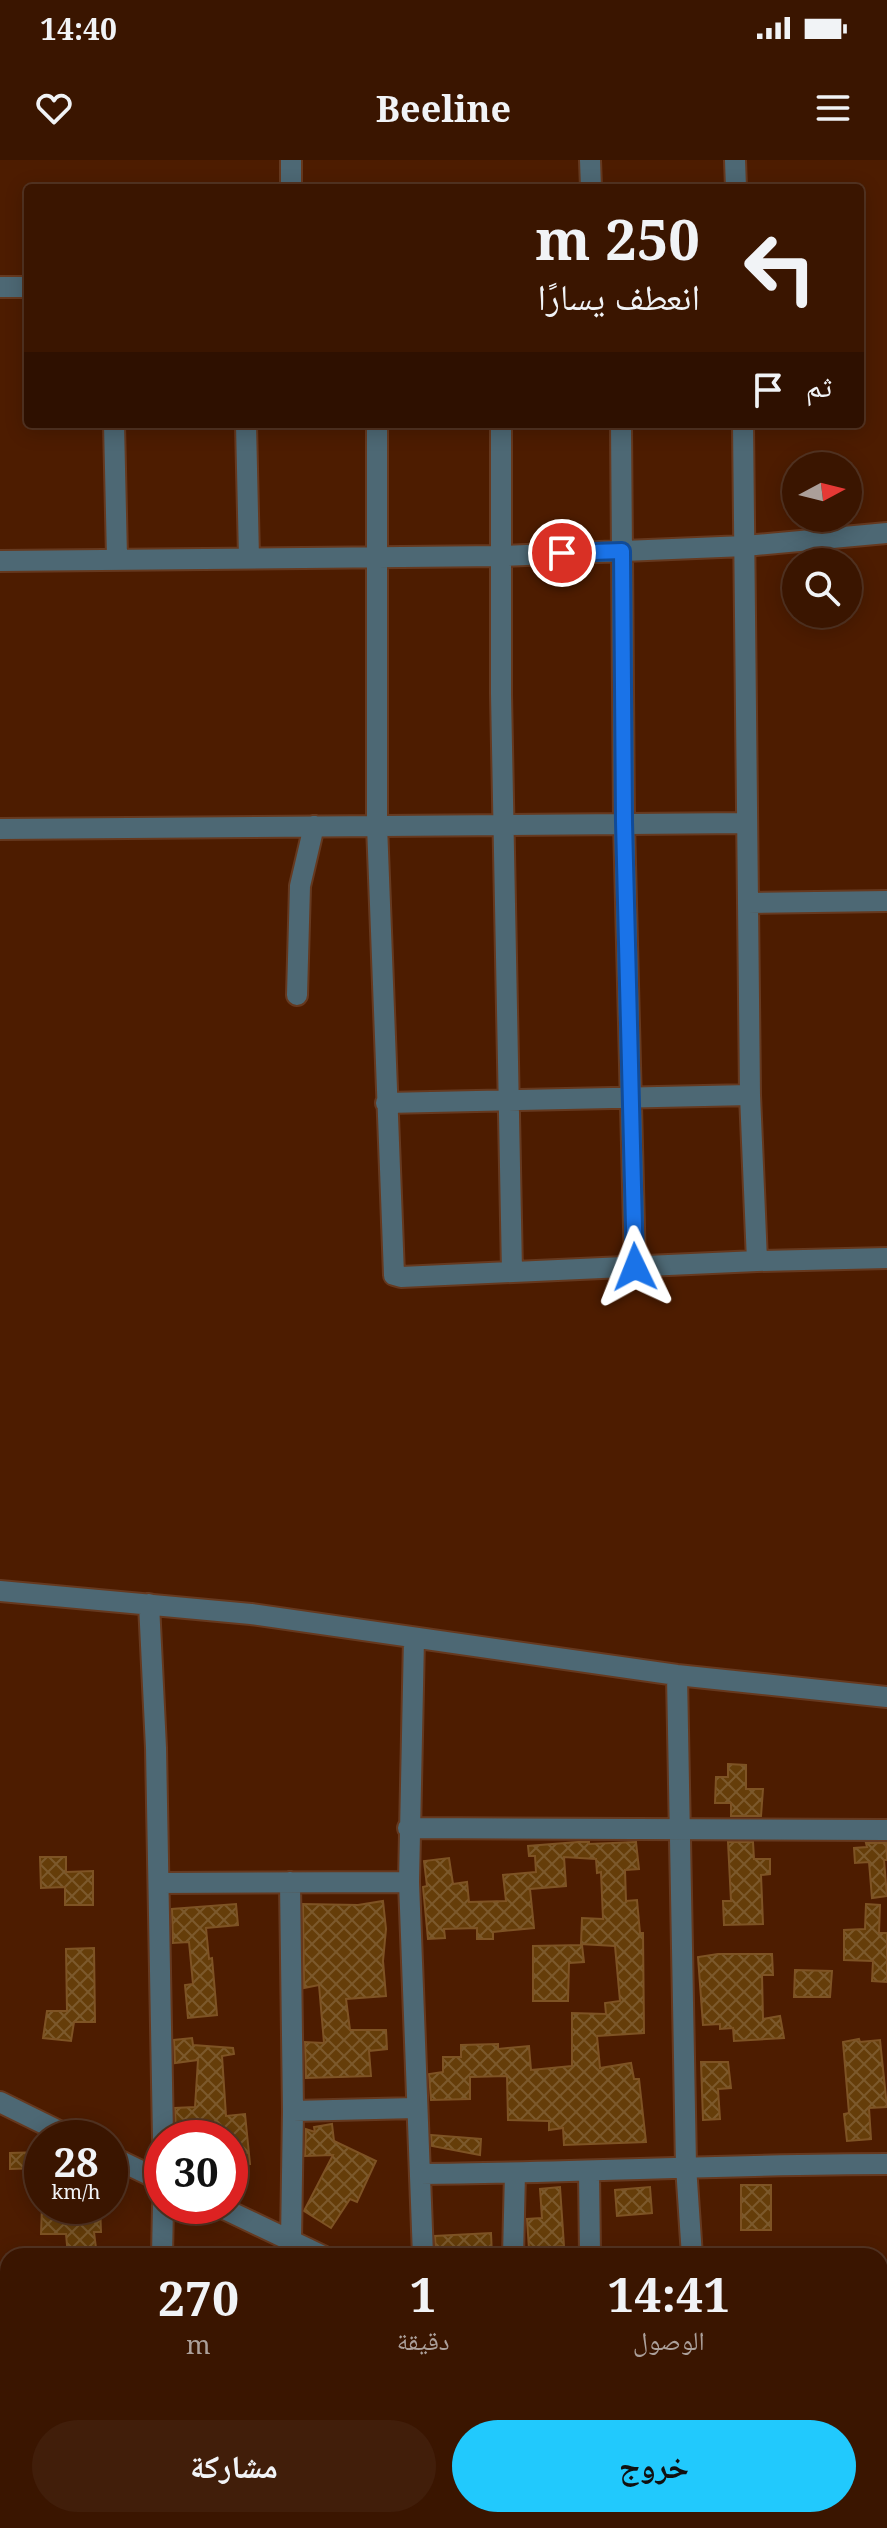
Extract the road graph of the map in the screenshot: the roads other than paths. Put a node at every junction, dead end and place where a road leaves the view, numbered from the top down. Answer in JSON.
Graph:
{"nodes":[{"id":1,"x":291,"y":160,"type":"edge"},
{"id":2,"x":590,"y":160,"type":"edge"},
{"id":3,"x":735,"y":160,"type":"edge"},
{"id":4,"x":291,"y":184,"type":"edge"},
{"id":5,"x":591,"y":184,"type":"edge"},
{"id":6,"x":736,"y":184,"type":"edge"},
{"id":7,"x":0,"y":287,"type":"edge"},
{"id":8,"x":24,"y":287,"type":"edge"},
{"id":9,"x":114,"y":428,"type":"edge"},
{"id":10,"x":246,"y":428,"type":"edge"},
{"id":11,"x":377,"y":428,"type":"edge"},
{"id":12,"x":501,"y":428,"type":"edge"},
{"id":13,"x":621,"y":428,"type":"edge"},
{"id":14,"x":743,"y":428,"type":"edge"},
{"id":15,"x":887,"y":533,"type":"edge"},
{"id":16,"x":745,"y":546,"type":"junction"},
{"id":17,"x":622,"y":551,"type":"junction"},
{"id":18,"x":378,"y":556,"type":"junction"},
{"id":19,"x":501,"y":556,"type":"junction"},
{"id":20,"x":117,"y":558,"type":"junction"},
{"id":21,"x":249,"y":558,"type":"junction"},
{"id":22,"x":0,"y":561,"type":"edge"},
{"id":23,"x":624,"y":822,"type":"junction"},
{"id":24,"x":746,"y":823,"type":"junction"},
{"id":25,"x":503,"y":824,"type":"junction"},
{"id":26,"x":377,"y":825,"type":"junction"},
{"id":27,"x":314,"y":826,"type":"junction"},
{"id":28,"x":0,"y":829,"type":"edge"},
{"id":29,"x":887,"y":901,"type":"edge"},
{"id":30,"x":748,"y":903,"type":"junction"},
{"id":31,"x":297,"y":995,"type":"dead end"},
{"id":32,"x":750,"y":1095,"type":"junction"},
{"id":33,"x":630,"y":1098,"type":"junction"},
{"id":34,"x":508,"y":1102,"type":"junction"},
{"id":35,"x":386,"y":1103,"type":"junction"},
{"id":36,"x":887,"y":1258,"type":"edge"},
{"id":37,"x":757,"y":1261,"type":"junction"},
{"id":38,"x":635,"y":1267,"type":"junction"},
{"id":39,"x":512,"y":1272,"type":"junction"},
{"id":40,"x":0,"y":1591,"type":"edge"},
{"id":41,"x":149,"y":1604,"type":"junction"},
{"id":42,"x":414,"y":1638,"type":"junction"},
{"id":43,"x":677,"y":1675,"type":"junction"},
{"id":44,"x":887,"y":1697,"type":"edge"},
{"id":45,"x":679,"y":1827,"type":"junction"},
{"id":46,"x":408,"y":1828,"type":"junction"},
{"id":47,"x":887,"y":1830,"type":"edge"},
{"id":48,"x":290,"y":1882,"type":"junction"},
{"id":49,"x":409,"y":1882,"type":"junction"},
{"id":50,"x":159,"y":1883,"type":"junction"},
{"id":51,"x":0,"y":2102,"type":"edge"},
{"id":52,"x":416,"y":2108,"type":"junction"},
{"id":53,"x":293,"y":2111,"type":"junction"},
{"id":54,"x":36,"y":2120,"type":"edge"},
{"id":55,"x":163,"y":2120,"type":"edge"},
{"id":56,"x":887,"y":2164,"type":"edge"},
{"id":57,"x":686,"y":2166,"type":"junction"},
{"id":58,"x":589,"y":2171,"type":"junction"},
{"id":59,"x":515,"y":2173,"type":"junction"},
{"id":60,"x":420,"y":2174,"type":"junction"},
{"id":61,"x":248,"y":2220,"type":"edge"},
{"id":62,"x":163,"y":2224,"type":"edge"},
{"id":63,"x":291,"y":2240,"type":"junction"},
{"id":64,"x":162,"y":2248,"type":"edge"},
{"id":65,"x":307,"y":2248,"type":"edge"},
{"id":66,"x":423,"y":2248,"type":"edge"},
{"id":67,"x":513,"y":2248,"type":"edge"},
{"id":68,"x":590,"y":2248,"type":"edge"},
{"id":69,"x":691,"y":2248,"type":"edge"}],
"edges":[{"from":1,"to":4,"type":"street"},
{"from":2,"to":5,"type":"street"},
{"from":3,"to":6,"type":"street"},
{"from":7,"to":8,"type":"street"},
{"from":9,"to":20,"type":"street"},
{"from":10,"to":21,"type":"street"},
{"from":11,"to":18,"type":"street"},
{"from":12,"to":19,"type":"street"},
{"from":13,"to":17,"type":"street"},
{"from":14,"to":16,"type":"street"},
{"from":15,"to":16,"type":"street"},
{"from":16,"to":17,"type":"street"},
{"from":16,"to":24,"type":"street"},
{"from":17,"to":19,"type":"street"},
{"from":17,"to":23,"type":"street"},
{"from":18,"to":19,"type":"street"},
{"from":18,"to":21,"type":"street"},
{"from":18,"to":26,"type":"street"},
{"from":19,"to":25,"type":"street"},
{"from":20,"to":21,"type":"street"},
{"from":20,"to":22,"type":"street"},
{"from":23,"to":24,"type":"street"},
{"from":23,"to":25,"type":"street"},
{"from":23,"to":33,"type":"street"},
{"from":24,"to":30,"type":"street"},
{"from":25,"to":26,"type":"street"},
{"from":25,"to":34,"type":"street"},
{"from":26,"to":27,"type":"street"},
{"from":26,"to":35,"type":"street"},
{"from":27,"to":28,"type":"street"},
{"from":27,"to":31,"type":"street"},
{"from":29,"to":30,"type":"street"},
{"from":30,"to":32,"type":"street"},
{"from":32,"to":33,"type":"street"},
{"from":32,"to":37,"type":"street"},
{"from":33,"to":34,"type":"street"},
{"from":33,"to":38,"type":"street"},
{"from":34,"to":35,"type":"street"},
{"from":34,"to":39,"type":"street"},
{"from":35,"to":39,"type":"street"},
{"from":36,"to":37,"type":"street"},
{"from":37,"to":38,"type":"street"},
{"from":38,"to":39,"type":"street"},
{"from":40,"to":41,"type":"street"},
{"from":41,"to":42,"type":"street"},
{"from":41,"to":50,"type":"street"},
{"from":42,"to":43,"type":"street"},
{"from":42,"to":46,"type":"street"},
{"from":43,"to":44,"type":"street"},
{"from":43,"to":45,"type":"street"},
{"from":45,"to":46,"type":"street"},
{"from":45,"to":47,"type":"street"},
{"from":45,"to":57,"type":"street"},
{"from":46,"to":49,"type":"street"},
{"from":48,"to":49,"type":"street"},
{"from":48,"to":50,"type":"street"},
{"from":48,"to":53,"type":"street"},
{"from":49,"to":52,"type":"street"},
{"from":50,"to":55,"type":"street"},
{"from":51,"to":54,"type":"street"},
{"from":52,"to":53,"type":"street"},
{"from":52,"to":60,"type":"street"},
{"from":53,"to":63,"type":"street"},
{"from":56,"to":57,"type":"street"},
{"from":57,"to":58,"type":"street"},
{"from":57,"to":69,"type":"street"},
{"from":58,"to":59,"type":"street"},
{"from":58,"to":68,"type":"street"},
{"from":59,"to":60,"type":"street"},
{"from":59,"to":67,"type":"street"},
{"from":60,"to":66,"type":"street"},
{"from":61,"to":63,"type":"street"},
{"from":62,"to":64,"type":"street"},
{"from":63,"to":65,"type":"street"}]}
